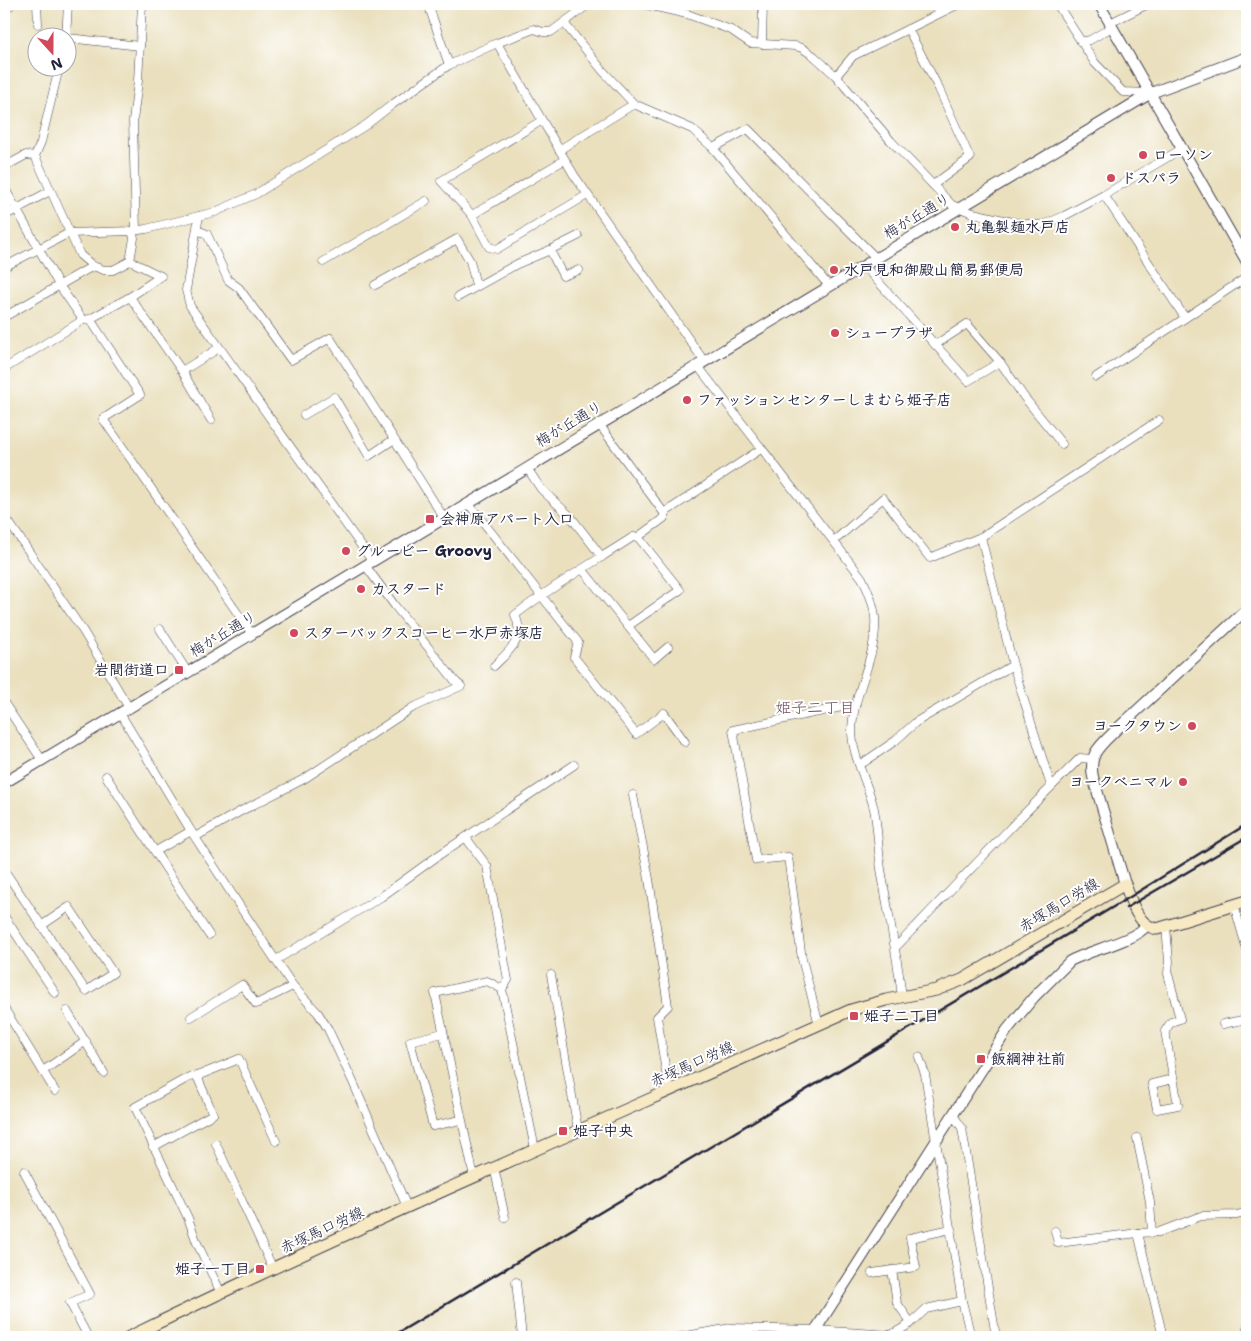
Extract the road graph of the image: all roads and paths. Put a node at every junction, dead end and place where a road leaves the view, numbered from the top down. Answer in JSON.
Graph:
{"nodes":[{"id":1,"x":38,"y":4,"type":"edge"},
{"id":2,"x":68,"y":4,"type":"edge"},
{"id":3,"x":142,"y":4,"type":"edge"},
{"id":4,"x":428,"y":4,"type":"edge"},
{"id":5,"x":589,"y":4,"type":"edge"},
{"id":6,"x":643,"y":4,"type":"edge"},
{"id":7,"x":762,"y":4,"type":"edge"},
{"id":8,"x":935,"y":4,"type":"edge"},
{"id":9,"x":959,"y":4,"type":"edge"},
{"id":10,"x":1057,"y":4,"type":"edge"},
{"id":11,"x":1099,"y":4,"type":"edge"},
{"id":12,"x":1148,"y":4,"type":"edge"},
{"id":13,"x":940,"y":13,"type":"junction"},
{"id":14,"x":564,"y":23,"type":"junction"},
{"id":15,"x":38,"y":24,"type":"dead end"},
{"id":16,"x":1111,"y":25,"type":"junction"},
{"id":17,"x":67,"y":28,"type":"edge"},
{"id":18,"x":908,"y":29,"type":"junction"},
{"id":19,"x":78,"y":39,"type":"edge"},
{"id":20,"x":1081,"y":42,"type":"junction"},
{"id":21,"x":497,"y":43,"type":"junction"},
{"id":22,"x":762,"y":44,"type":"junction"},
{"id":23,"x":140,"y":46,"type":"junction"},
{"id":24,"x":1247,"y":57,"type":"edge"},
{"id":25,"x":449,"y":65,"type":"junction"},
{"id":26,"x":836,"y":76,"type":"junction"},
{"id":27,"x":57,"y":78,"type":"edge"},
{"id":28,"x":1151,"y":93,"type":"junction"},
{"id":29,"x":634,"y":104,"type":"junction"},
{"id":30,"x":541,"y":121,"type":"junction"},
{"id":31,"x":713,"y":148,"type":"junction"},
{"id":32,"x":1183,"y":148,"type":"junction"},
{"id":33,"x":559,"y":150,"type":"junction"},
{"id":34,"x":35,"y":156,"type":"junction"},
{"id":35,"x":564,"y":160,"type":"junction"},
{"id":36,"x":4,"y":167,"type":"edge"},
{"id":37,"x":932,"y":185,"type":"junction"},
{"id":38,"x":4,"y":187,"type":"edge"},
{"id":39,"x":50,"y":191,"type":"junction"},
{"id":40,"x":587,"y":195,"type":"junction"},
{"id":41,"x":1104,"y":195,"type":"junction"},
{"id":42,"x":426,"y":201,"type":"dead end"},
{"id":43,"x":959,"y":208,"type":"junction"},
{"id":44,"x":17,"y":209,"type":"junction"},
{"id":45,"x":472,"y":215,"type":"junction"},
{"id":46,"x":4,"y":216,"type":"edge"},
{"id":47,"x":200,"y":216,"type":"junction"},
{"id":48,"x":197,"y":230,"type":"junction"},
{"id":49,"x":134,"y":231,"type":"junction"},
{"id":50,"x":69,"y":233,"type":"junction"},
{"id":51,"x":578,"y":236,"type":"dead end"},
{"id":52,"x":1243,"y":244,"type":"edge"},
{"id":53,"x":39,"y":247,"type":"junction"},
{"id":54,"x":550,"y":250,"type":"junction"},
{"id":55,"x":876,"y":258,"type":"junction"},
{"id":56,"x":130,"y":260,"type":"junction"},
{"id":57,"x":323,"y":262,"type":"dead end"},
{"id":58,"x":1247,"y":262,"type":"edge"},
{"id":59,"x":92,"y":266,"type":"junction"},
{"id":60,"x":864,"y":266,"type":"junction"},
{"id":61,"x":4,"y":267,"type":"edge"},
{"id":62,"x":578,"y":270,"type":"dead end"},
{"id":63,"x":1247,"y":277,"type":"edge"},
{"id":64,"x":59,"y":285,"type":"junction"},
{"id":65,"x":476,"y":285,"type":"junction"},
{"id":66,"x":375,"y":286,"type":"dead end"},
{"id":67,"x":829,"y":286,"type":"junction"},
{"id":68,"x":130,"y":297,"type":"junction"},
{"id":69,"x":458,"y":297,"type":"dead end"},
{"id":70,"x":4,"y":317,"type":"edge"},
{"id":71,"x":1185,"y":318,"type":"junction"},
{"id":72,"x":86,"y":319,"type":"junction"},
{"id":73,"x":935,"y":345,"type":"junction"},
{"id":74,"x":219,"y":348,"type":"junction"},
{"id":75,"x":1000,"y":362,"type":"junction"},
{"id":76,"x":701,"y":363,"type":"junction"},
{"id":77,"x":4,"y":369,"type":"edge"},
{"id":78,"x":182,"y":371,"type":"junction"},
{"id":79,"x":1096,"y":377,"type":"dead end"},
{"id":80,"x":304,"y":415,"type":"dead end"},
{"id":81,"x":211,"y":420,"type":"dead end"},
{"id":82,"x":1159,"y":420,"type":"dead end"},
{"id":83,"x":599,"y":424,"type":"junction"},
{"id":84,"x":393,"y":440,"type":"junction"},
{"id":85,"x":1062,"y":444,"type":"dead end"},
{"id":86,"x":761,"y":449,"type":"junction"},
{"id":87,"x":527,"y":468,"type":"junction"},
{"id":88,"x":468,"y":504,"type":"junction"},
{"id":89,"x":664,"y":513,"type":"junction"},
{"id":90,"x":4,"y":515,"type":"edge"},
{"id":91,"x":444,"y":518,"type":"junction"},
{"id":92,"x":638,"y":537,"type":"junction"},
{"id":93,"x":980,"y":537,"type":"junction"},
{"id":94,"x":834,"y":541,"type":"junction"},
{"id":95,"x":602,"y":557,"type":"junction"},
{"id":96,"x":368,"y":563,"type":"junction"},
{"id":97,"x":583,"y":570,"type":"junction"},
{"id":98,"x":541,"y":594,"type":"junction"},
{"id":99,"x":1247,"y":609,"type":"edge"},
{"id":100,"x":628,"y":626,"type":"junction"},
{"id":101,"x":160,"y":628,"type":"dead end"},
{"id":102,"x":252,"y":634,"type":"junction"},
{"id":103,"x":668,"y":647,"type":"dead end"},
{"id":104,"x":1013,"y":665,"type":"junction"},
{"id":105,"x":494,"y":666,"type":"dead end"},
{"id":106,"x":188,"y":673,"type":"junction"},
{"id":107,"x":4,"y":704,"type":"edge"},
{"id":108,"x":842,"y":707,"type":"dead end"},
{"id":109,"x":124,"y":710,"type":"junction"},
{"id":110,"x":685,"y":742,"type":"dead end"},
{"id":111,"x":1092,"y":759,"type":"junction"},
{"id":112,"x":42,"y":760,"type":"junction"},
{"id":113,"x":574,"y":765,"type":"dead end"},
{"id":114,"x":860,"y":765,"type":"junction"},
{"id":115,"x":106,"y":776,"type":"dead end"},
{"id":116,"x":4,"y":783,"type":"edge"},
{"id":117,"x":1051,"y":786,"type":"junction"},
{"id":118,"x":633,"y":795,"type":"dead end"},
{"id":119,"x":193,"y":834,"type":"junction"},
{"id":120,"x":466,"y":838,"type":"junction"},
{"id":121,"x":156,"y":851,"type":"junction"},
{"id":122,"x":4,"y":870,"type":"edge"},
{"id":123,"x":1125,"y":884,"type":"junction"},
{"id":124,"x":1247,"y":901,"type":"edge"},
{"id":125,"x":1234,"y":905,"type":"junction"},
{"id":126,"x":4,"y":916,"type":"edge"},
{"id":127,"x":42,"y":926,"type":"junction"},
{"id":128,"x":1146,"y":926,"type":"junction"},
{"id":129,"x":1166,"y":927,"type":"junction"},
{"id":130,"x":209,"y":935,"type":"dead end"},
{"id":131,"x":896,"y":948,"type":"junction"},
{"id":132,"x":1247,"y":950,"type":"edge"},
{"id":133,"x":276,"y":960,"type":"junction"},
{"id":134,"x":551,"y":975,"type":"dead end"},
{"id":135,"x":293,"y":986,"type":"junction"},
{"id":136,"x":502,"y":989,"type":"junction"},
{"id":137,"x":55,"y":993,"type":"dead end"},
{"id":138,"x":902,"y":997,"type":"junction"},
{"id":139,"x":4,"y":1008,"type":"edge"},
{"id":140,"x":67,"y":1010,"type":"dead end"},
{"id":141,"x":191,"y":1017,"type":"dead end"},
{"id":142,"x":1247,"y":1020,"type":"edge"},
{"id":143,"x":819,"y":1024,"type":"junction"},
{"id":144,"x":1223,"y":1024,"type":"dead end"},
{"id":145,"x":442,"y":1033,"type":"junction"},
{"id":146,"x":86,"y":1041,"type":"junction"},
{"id":147,"x":919,"y":1057,"type":"dead end"},
{"id":148,"x":43,"y":1071,"type":"junction"},
{"id":149,"x":104,"y":1073,"type":"dead end"},
{"id":150,"x":197,"y":1076,"type":"junction"},
{"id":151,"x":1173,"y":1079,"type":"junction"},
{"id":152,"x":669,"y":1090,"type":"junction"},
{"id":153,"x":55,"y":1092,"type":"dead end"},
{"id":154,"x":953,"y":1115,"type":"junction"},
{"id":155,"x":461,"y":1120,"type":"junction"},
{"id":156,"x":578,"y":1130,"type":"junction"},
{"id":157,"x":1137,"y":1138,"type":"dead end"},
{"id":158,"x":937,"y":1140,"type":"junction"},
{"id":159,"x":276,"y":1141,"type":"dead end"},
{"id":160,"x":216,"y":1144,"type":"dead end"},
{"id":161,"x":153,"y":1147,"type":"junction"},
{"id":162,"x":534,"y":1149,"type":"junction"},
{"id":163,"x":494,"y":1168,"type":"junction"},
{"id":164,"x":24,"y":1171,"type":"dead end"},
{"id":165,"x":474,"y":1176,"type":"junction"},
{"id":166,"x":407,"y":1207,"type":"junction"},
{"id":167,"x":1247,"y":1212,"type":"edge"},
{"id":168,"x":505,"y":1217,"type":"dead end"},
{"id":169,"x":951,"y":1229,"type":"junction"},
{"id":170,"x":1055,"y":1231,"type":"dead end"},
{"id":171,"x":1138,"y":1233,"type":"junction"},
{"id":172,"x":1152,"y":1233,"type":"junction"},
{"id":173,"x":273,"y":1269,"type":"junction"},
{"id":174,"x":892,"y":1270,"type":"junction"},
{"id":175,"x":872,"y":1273,"type":"dead end"},
{"id":176,"x":516,"y":1282,"type":"dead end"},
{"id":177,"x":221,"y":1293,"type":"junction"},
{"id":178,"x":962,"y":1301,"type":"junction"},
{"id":179,"x":911,"y":1323,"type":"junction"},
{"id":180,"x":1247,"y":1328,"type":"edge"},
{"id":181,"x":813,"y":1334,"type":"edge"},
{"id":182,"x":891,"y":1336,"type":"edge"},
{"id":183,"x":88,"y":1337,"type":"edge"},
{"id":184,"x":129,"y":1337,"type":"edge"},
{"id":185,"x":522,"y":1337,"type":"edge"},
{"id":186,"x":680,"y":1337,"type":"edge"},
{"id":187,"x":971,"y":1337,"type":"edge"},
{"id":188,"x":996,"y":1337,"type":"edge"},
{"id":189,"x":1163,"y":1337,"type":"edge"},
{"id":190,"x":1246,"y":1337,"type":"edge"}],
"edges":[{"from":1,"to":15,"type":"street"},
{"from":2,"to":17,"type":"street"},
{"from":3,"to":23,"type":"street"},
{"from":4,"to":25,"type":"street"},
{"from":5,"to":14,"type":"street"},
{"from":6,"to":22,"type":"street"},
{"from":7,"to":22,"type":"street"},
{"from":8,"to":13,"type":"street"},
{"from":9,"to":13,"type":"street"},
{"from":10,"to":20,"type":"street"},
{"from":11,"to":16,"type":"street"},
{"from":12,"to":16,"type":"street"},
{"from":13,"to":18,"type":"street"},
{"from":14,"to":21,"type":"street"},
{"from":14,"to":29,"type":"street"},
{"from":16,"to":20,"type":"street"},
{"from":16,"to":28,"type":"street"},
{"from":18,"to":26,"type":"street"},
{"from":18,"to":37,"type":"street"},
{"from":19,"to":23,"type":"street"},
{"from":20,"to":28,"type":"street"},
{"from":21,"to":25,"type":"street"},
{"from":21,"to":30,"type":"street"},
{"from":22,"to":26,"type":"street"},
{"from":23,"to":49,"type":"street"},
{"from":24,"to":28,"type":"street","name":"梅が丘通り"},
{"from":25,"to":47,"type":"street"},
{"from":26,"to":37,"type":"street"},
{"from":27,"to":34,"type":"street"},
{"from":28,"to":32,"type":"street"},
{"from":28,"to":43,"type":"street","name":"梅が丘通り"},
{"from":29,"to":31,"type":"street"},
{"from":29,"to":33,"type":"street"},
{"from":30,"to":33,"type":"street"},
{"from":30,"to":45,"type":"street"},
{"from":31,"to":55,"type":"street"},
{"from":31,"to":67,"type":"street"},
{"from":32,"to":41,"type":"street"},
{"from":32,"to":52,"type":"street"},
{"from":33,"to":35,"type":"street"},
{"from":34,"to":36,"type":"street"},
{"from":34,"to":39,"type":"street"},
{"from":35,"to":40,"type":"street"},
{"from":35,"to":45,"type":"street"},
{"from":37,"to":43,"type":"street"},
{"from":38,"to":44,"type":"street"},
{"from":39,"to":44,"type":"street"},
{"from":39,"to":50,"type":"street"},
{"from":40,"to":45,"type":"street"},
{"from":40,"to":76,"type":"street"},
{"from":41,"to":43,"type":"street"},
{"from":41,"to":71,"type":"street"},
{"from":42,"to":57,"type":"street"},
{"from":43,"to":55,"type":"street","name":"梅が丘通り"},
{"from":44,"to":46,"type":"street"},
{"from":44,"to":53,"type":"street"},
{"from":47,"to":48,"type":"street"},
{"from":47,"to":49,"type":"street"},
{"from":48,"to":74,"type":"street"},
{"from":48,"to":84,"type":"street"},
{"from":49,"to":50,"type":"street"},
{"from":49,"to":56,"type":"street"},
{"from":50,"to":53,"type":"street"},
{"from":50,"to":59,"type":"street"},
{"from":51,"to":54,"type":"street"},
{"from":52,"to":58,"type":"street"},
{"from":53,"to":61,"type":"street"},
{"from":53,"to":64,"type":"street"},
{"from":54,"to":62,"type":"street"},
{"from":54,"to":65,"type":"street"},
{"from":55,"to":60,"type":"street","name":"梅が丘通り"},
{"from":56,"to":59,"type":"street"},
{"from":56,"to":68,"type":"street"},
{"from":59,"to":64,"type":"street"},
{"from":60,"to":67,"type":"street","name":"梅が丘通り"},
{"from":60,"to":73,"type":"street"},
{"from":63,"to":71,"type":"street"},
{"from":64,"to":70,"type":"street"},
{"from":64,"to":72,"type":"street"},
{"from":65,"to":66,"type":"street"},
{"from":65,"to":69,"type":"street"},
{"from":67,"to":76,"type":"street","name":"梅が丘通り"},
{"from":68,"to":72,"type":"street"},
{"from":68,"to":78,"type":"street"},
{"from":71,"to":79,"type":"street"},
{"from":72,"to":77,"type":"street"},
{"from":72,"to":102,"type":"street"},
{"from":73,"to":75,"type":"street"},
{"from":73,"to":75,"type":"street"},
{"from":74,"to":78,"type":"street"},
{"from":74,"to":96,"type":"street"},
{"from":75,"to":85,"type":"street"},
{"from":76,"to":83,"type":"street","name":"梅が丘通り"},
{"from":76,"to":86,"type":"street"},
{"from":78,"to":81,"type":"street"},
{"from":80,"to":84,"type":"street"},
{"from":82,"to":93,"type":"street"},
{"from":83,"to":87,"type":"street","name":"梅が丘通り"},
{"from":83,"to":89,"type":"street"},
{"from":84,"to":91,"type":"street"},
{"from":86,"to":89,"type":"street"},
{"from":86,"to":94,"type":"street"},
{"from":87,"to":88,"type":"street","name":"梅が丘通り"},
{"from":87,"to":95,"type":"street"},
{"from":88,"to":91,"type":"street","name":"梅が丘通り"},
{"from":88,"to":98,"type":"street"},
{"from":89,"to":92,"type":"street"},
{"from":90,"to":109,"type":"street"},
{"from":91,"to":96,"type":"street","name":"梅が丘通り"},
{"from":92,"to":95,"type":"street"},
{"from":92,"to":100,"type":"street"},
{"from":93,"to":94,"type":"street"},
{"from":93,"to":104,"type":"street"},
{"from":94,"to":114,"type":"street"},
{"from":95,"to":97,"type":"street"},
{"from":96,"to":102,"type":"street","name":"梅が丘通り"},
{"from":96,"to":119,"type":"street"},
{"from":97,"to":98,"type":"street"},
{"from":97,"to":100,"type":"street"},
{"from":98,"to":105,"type":"street"},
{"from":98,"to":110,"type":"street"},
{"from":99,"to":111,"type":"street"},
{"from":100,"to":103,"type":"street"},
{"from":101,"to":106,"type":"street"},
{"from":102,"to":106,"type":"street","name":"梅が丘通り"},
{"from":104,"to":114,"type":"street"},
{"from":104,"to":117,"type":"street"},
{"from":106,"to":109,"type":"street","name":"梅が丘通り"},
{"from":107,"to":112,"type":"street"},
{"from":108,"to":143,"type":"street"},
{"from":109,"to":112,"type":"street","name":"梅が丘通り"},
{"from":109,"to":119,"type":"street"},
{"from":111,"to":117,"type":"street"},
{"from":111,"to":123,"type":"street"},
{"from":112,"to":116,"type":"street","name":"梅が丘通り"},
{"from":113,"to":120,"type":"street"},
{"from":114,"to":131,"type":"street"},
{"from":115,"to":121,"type":"street"},
{"from":117,"to":131,"type":"street"},
{"from":118,"to":152,"type":"street"},
{"from":119,"to":121,"type":"street"},
{"from":119,"to":133,"type":"street"},
{"from":120,"to":133,"type":"street"},
{"from":120,"to":136,"type":"street"},
{"from":121,"to":130,"type":"street"},
{"from":122,"to":127,"type":"street"},
{"from":123,"to":128,"type":"main road"},
{"from":123,"to":138,"type":"main road","name":"赤塚馬口労線"},
{"from":124,"to":125,"type":"main road"},
{"from":125,"to":129,"type":"main road"},
{"from":125,"to":132,"type":"street"},
{"from":126,"to":137,"type":"street"},
{"from":127,"to":127,"type":"street"},
{"from":128,"to":129,"type":"main road"},
{"from":128,"to":154,"type":"street"},
{"from":129,"to":151,"type":"street"},
{"from":131,"to":138,"type":"street"},
{"from":133,"to":135,"type":"street"},
{"from":134,"to":156,"type":"street"},
{"from":135,"to":141,"type":"street"},
{"from":135,"to":166,"type":"street"},
{"from":136,"to":145,"type":"street"},
{"from":136,"to":162,"type":"street"},
{"from":138,"to":143,"type":"main road","name":"赤塚馬口労線"},
{"from":139,"to":148,"type":"street"},
{"from":140,"to":146,"type":"street"},
{"from":142,"to":144,"type":"street"},
{"from":143,"to":152,"type":"main road","name":"赤塚馬口労線"},
{"from":145,"to":155,"type":"street"},
{"from":145,"to":155,"type":"street"},
{"from":146,"to":148,"type":"street"},
{"from":146,"to":149,"type":"street"},
{"from":147,"to":158,"type":"street"},
{"from":148,"to":153,"type":"street"},
{"from":150,"to":159,"type":"street"},
{"from":150,"to":161,"type":"street"},
{"from":150,"to":161,"type":"street"},
{"from":151,"to":151,"type":"street"},
{"from":152,"to":156,"type":"main road","name":"赤塚馬口労線"},
{"from":154,"to":158,"type":"street"},
{"from":154,"to":188,"type":"street"},
{"from":155,"to":165,"type":"street"},
{"from":156,"to":162,"type":"main road","name":"赤塚馬口労線"},
{"from":157,"to":172,"type":"street"},
{"from":158,"to":169,"type":"street"},
{"from":158,"to":181,"type":"street"},
{"from":160,"to":173,"type":"street"},
{"from":161,"to":177,"type":"street"},
{"from":162,"to":163,"type":"main road","name":"赤塚馬口労線"},
{"from":163,"to":165,"type":"main road","name":"赤塚馬口労線"},
{"from":163,"to":168,"type":"street"},
{"from":164,"to":183,"type":"street"},
{"from":165,"to":166,"type":"main road","name":"赤塚馬口労線"},
{"from":166,"to":173,"type":"main road","name":"赤塚馬口労線"},
{"from":167,"to":172,"type":"street"},
{"from":169,"to":174,"type":"street"},
{"from":169,"to":178,"type":"street"},
{"from":170,"to":171,"type":"street"},
{"from":171,"to":172,"type":"street"},
{"from":171,"to":189,"type":"street"},
{"from":173,"to":177,"type":"main road","name":"赤塚馬口労線"},
{"from":174,"to":175,"type":"street"},
{"from":174,"to":179,"type":"street"},
{"from":176,"to":185,"type":"street"},
{"from":177,"to":184,"type":"main road","name":"赤塚馬口労線"},
{"from":178,"to":179,"type":"street"},
{"from":178,"to":187,"type":"street"},
{"from":179,"to":182,"type":"street"},
{"from":180,"to":190,"type":"street"},
{"from":181,"to":182,"type":"street"},
{"from":181,"to":186,"type":"street"}]}
